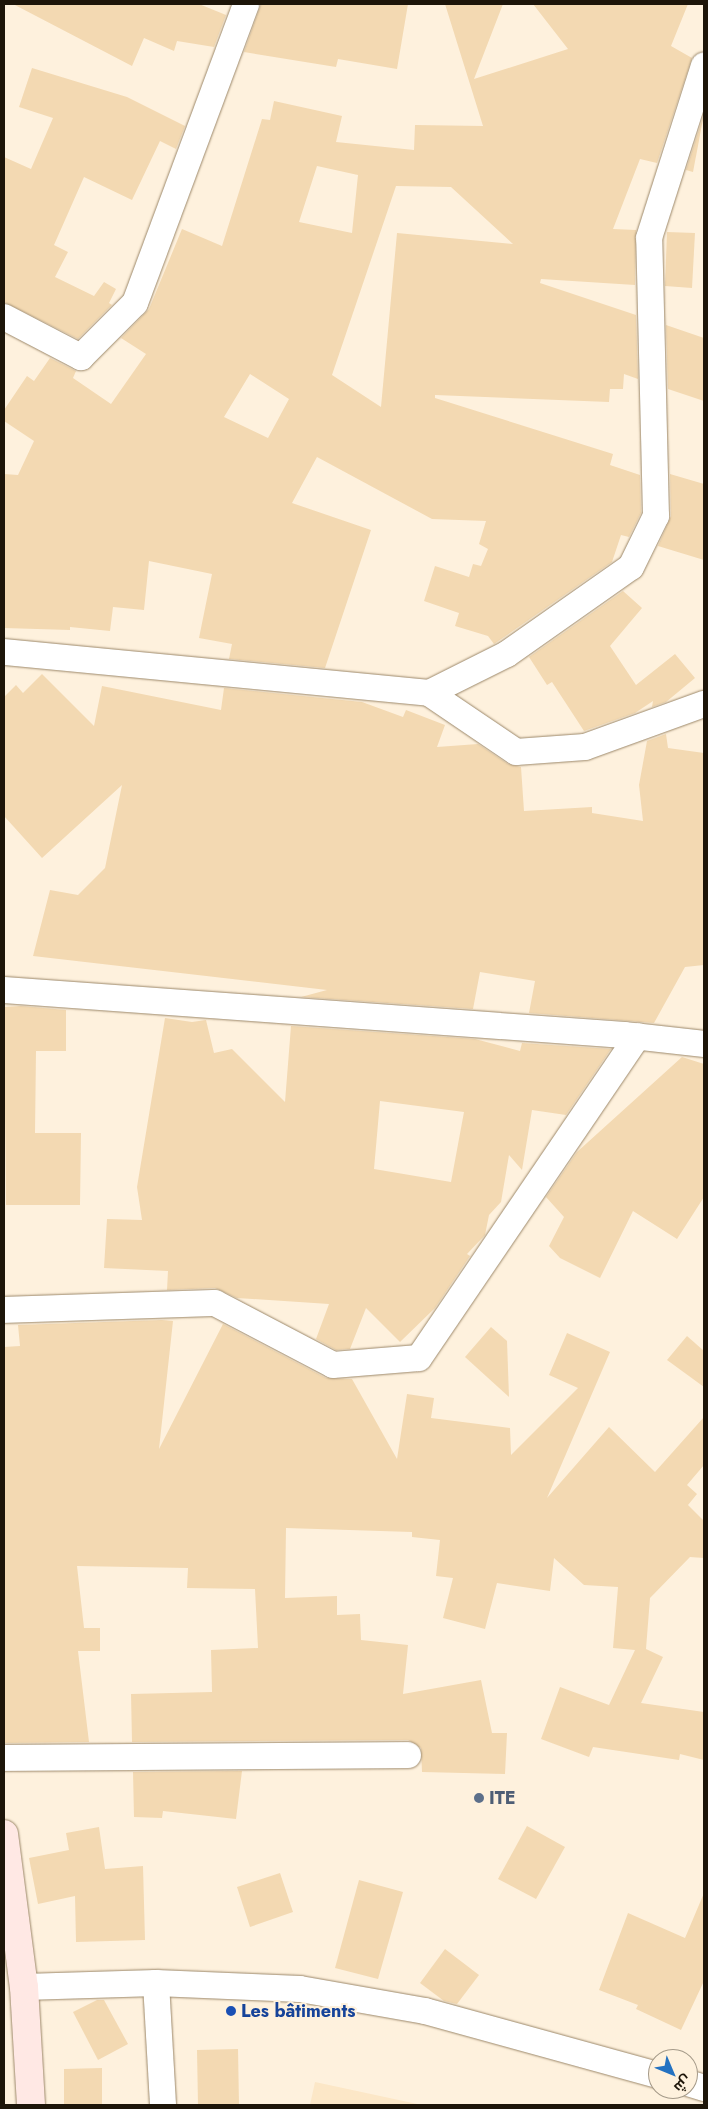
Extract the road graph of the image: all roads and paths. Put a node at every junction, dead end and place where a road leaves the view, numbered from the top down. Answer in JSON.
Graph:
{"nodes":[{"id":1,"x":246,"y":4,"type":"edge"},
{"id":2,"x":704,"y":66,"type":"edge"},
{"id":3,"x":4,"y":317,"type":"edge"},
{"id":4,"x":4,"y":652,"type":"edge"},
{"id":5,"x":430,"y":693,"type":"junction"},
{"id":6,"x":704,"y":704,"type":"edge"},
{"id":7,"x":4,"y":990,"type":"edge"},
{"id":8,"x":638,"y":1036,"type":"junction"},
{"id":9,"x":704,"y":1044,"type":"edge"},
{"id":10,"x":4,"y":1310,"type":"edge"},
{"id":11,"x":408,"y":1754,"type":"dead end"},
{"id":12,"x":4,"y":1758,"type":"edge"},
{"id":13,"x":4,"y":1834,"type":"edge"},
{"id":14,"x":156,"y":1983,"type":"junction"},
{"id":15,"x":24,"y":1987,"type":"junction"},
{"id":16,"x":648,"y":2072,"type":"edge"},
{"id":17,"x":31,"y":2105,"type":"edge"},
{"id":18,"x":163,"y":2105,"type":"edge"}],
"edges":[{"from":1,"to":3,"type":"street"},
{"from":2,"to":5,"type":"street"},
{"from":4,"to":5,"type":"street"},
{"from":5,"to":6,"type":"street"},
{"from":7,"to":8,"type":"street"},
{"from":8,"to":9,"type":"street"},
{"from":8,"to":10,"type":"street"},
{"from":11,"to":12,"type":"street"},
{"from":13,"to":15,"type":"street"},
{"from":14,"to":15,"type":"street"},
{"from":14,"to":16,"type":"street"},
{"from":14,"to":18,"type":"street"},
{"from":15,"to":17,"type":"street"}]}
